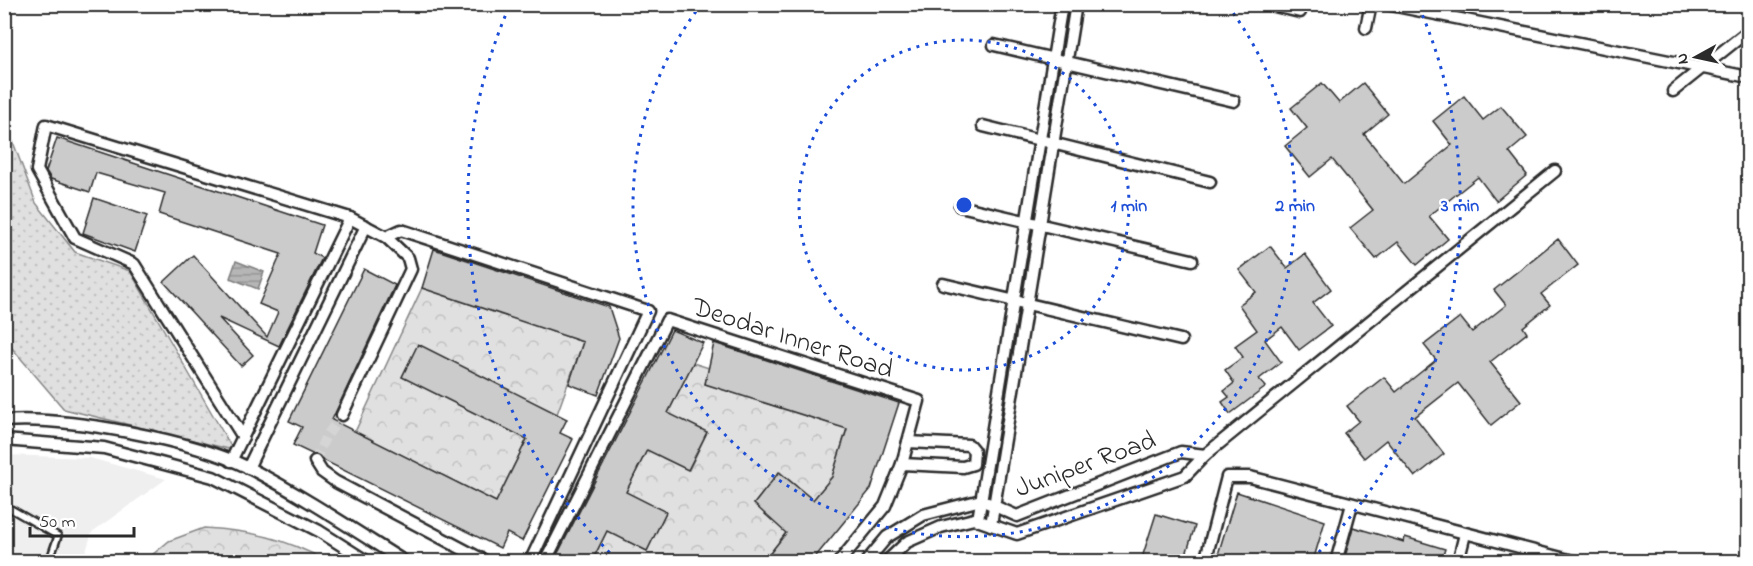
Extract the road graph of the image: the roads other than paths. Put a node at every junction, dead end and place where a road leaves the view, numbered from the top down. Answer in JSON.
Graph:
{"nodes":[{"id":1,"x":1062,"y":4,"type":"edge"},
{"id":2,"x":1076,"y":4,"type":"edge"},
{"id":3,"x":1266,"y":4,"type":"edge"},
{"id":4,"x":1301,"y":4,"type":"edge"},
{"id":5,"x":1371,"y":4,"type":"edge"},
{"id":6,"x":1386,"y":4,"type":"edge"},
{"id":7,"x":1366,"y":28,"type":"dead end"},
{"id":8,"x":1749,"y":31,"type":"edge"},
{"id":9,"x":994,"y":45,"type":"dead end"},
{"id":10,"x":1053,"y":59,"type":"junction"},
{"id":11,"x":1067,"y":62,"type":"junction"},
{"id":12,"x":1702,"y":68,"type":"junction"},
{"id":13,"x":1749,"y":77,"type":"edge"},
{"id":14,"x":1673,"y":91,"type":"dead end"},
{"id":15,"x":1234,"y":101,"type":"dead end"},
{"id":16,"x":983,"y":126,"type":"dead end"},
{"id":17,"x":1040,"y":140,"type":"junction"},
{"id":18,"x":1053,"y":144,"type":"junction"},
{"id":19,"x":1555,"y":171,"type":"dead end"},
{"id":20,"x":1210,"y":182,"type":"dead end"},
{"id":21,"x":960,"y":206,"type":"dead end"},
{"id":22,"x":350,"y":218,"type":"junction"},
{"id":23,"x":1027,"y":221,"type":"junction"},
{"id":24,"x":1040,"y":224,"type":"junction"},
{"id":25,"x":366,"y":226,"type":"junction"},
{"id":26,"x":386,"y":237,"type":"junction"},
{"id":27,"x":1192,"y":260,"type":"dead end"},
{"id":28,"x":942,"y":284,"type":"dead end"},
{"id":29,"x":1014,"y":301,"type":"junction"},
{"id":30,"x":1028,"y":304,"type":"junction"},
{"id":31,"x":1180,"y":340,"type":"dead end"},
{"id":32,"x":342,"y":415,"type":"tunnel mouth"},
{"id":33,"x":4,"y":421,"type":"edge"},
{"id":34,"x":135,"y":435,"type":"junction"},
{"id":35,"x":243,"y":437,"type":"junction"},
{"id":36,"x":4,"y":440,"type":"edge"},
{"id":37,"x":908,"y":442,"type":"junction"},
{"id":38,"x":1205,"y":454,"type":"junction"},
{"id":39,"x":132,"y":455,"type":"junction"},
{"id":40,"x":231,"y":461,"type":"junction"},
{"id":41,"x":315,"y":461,"type":"dead end"},
{"id":42,"x":902,"y":464,"type":"junction"},
{"id":43,"x":248,"y":468,"type":"junction"},
{"id":44,"x":981,"y":500,"type":"junction"},
{"id":45,"x":1352,"y":504,"type":"junction"},
{"id":46,"x":4,"y":506,"type":"edge"},
{"id":47,"x":995,"y":506,"type":"junction"},
{"id":48,"x":978,"y":520,"type":"junction"},
{"id":49,"x":991,"y":525,"type":"junction"},
{"id":50,"x":1465,"y":534,"type":"junction"},
{"id":51,"x":49,"y":561,"type":"edge"},
{"id":52,"x":368,"y":561,"type":"edge"},
{"id":53,"x":405,"y":561,"type":"edge"},
{"id":54,"x":487,"y":561,"type":"edge"},
{"id":55,"x":530,"y":561,"type":"edge"},
{"id":56,"x":545,"y":561,"type":"edge"},
{"id":57,"x":838,"y":561,"type":"edge"},
{"id":58,"x":866,"y":561,"type":"edge"},
{"id":59,"x":886,"y":561,"type":"edge"},
{"id":60,"x":1205,"y":561,"type":"edge"},
{"id":61,"x":1335,"y":561,"type":"edge"},
{"id":62,"x":1458,"y":561,"type":"edge"},
{"id":63,"x":1577,"y":561,"type":"edge"}],
"edges":[{"from":1,"to":10,"type":"street"},
{"from":2,"to":11,"type":"street"},
{"from":3,"to":4,"type":"street"},
{"from":5,"to":7,"type":"street"},
{"from":6,"to":12,"type":"street"},
{"from":8,"to":12,"type":"street"},
{"from":9,"to":10,"type":"street"},
{"from":10,"to":11,"type":"street"},
{"from":10,"to":17,"type":"street"},
{"from":11,"to":15,"type":"street"},
{"from":11,"to":18,"type":"street"},
{"from":12,"to":13,"type":"street"},
{"from":12,"to":14,"type":"street"},
{"from":16,"to":17,"type":"street"},
{"from":17,"to":18,"type":"street"},
{"from":17,"to":23,"type":"street"},
{"from":18,"to":20,"type":"street"},
{"from":18,"to":24,"type":"street"},
{"from":19,"to":38,"type":"street"},
{"from":21,"to":23,"type":"street"},
{"from":22,"to":25,"type":"street"},
{"from":22,"to":35,"type":"street"},
{"from":22,"to":35,"type":"street"},
{"from":23,"to":24,"type":"street"},
{"from":23,"to":29,"type":"street"},
{"from":24,"to":27,"type":"street"},
{"from":24,"to":30,"type":"street"},
{"from":25,"to":26,"type":"street"},
{"from":25,"to":43,"type":"street"},
{"from":26,"to":32,"type":"street"},
{"from":26,"to":55,"type":"street"},
{"from":28,"to":29,"type":"street"},
{"from":29,"to":30,"type":"street"},
{"from":29,"to":44,"type":"street"},
{"from":30,"to":31,"type":"street"},
{"from":30,"to":47,"type":"street"},
{"from":33,"to":34,"type":"street"},
{"from":34,"to":39,"type":"street"},
{"from":34,"to":40,"type":"street"},
{"from":35,"to":40,"type":"street"},
{"from":36,"to":39,"type":"street"},
{"from":37,"to":42,"type":"street","name":"Deodar Inner Road"},
{"from":37,"to":42,"type":"street"},
{"from":37,"to":56,"type":"street","name":"Deodar Inner Road"},
{"from":38,"to":47,"type":"street","name":"Juniper Road"},
{"from":38,"to":49,"type":"street"},
{"from":39,"to":52,"type":"street"},
{"from":40,"to":43,"type":"street"},
{"from":41,"to":54,"type":"street"},
{"from":42,"to":57,"type":"street","name":"Deodar Inner Road"},
{"from":43,"to":53,"type":"street"},
{"from":44,"to":47,"type":"street","name":"Juniper Road"},
{"from":44,"to":48,"type":"street"},
{"from":44,"to":58,"type":"street"},
{"from":45,"to":50,"type":"street"},
{"from":45,"to":60,"type":"street"},
{"from":45,"to":61,"type":"street"},
{"from":46,"to":51,"type":"lane"},
{"from":47,"to":49,"type":"street"},
{"from":48,"to":49,"type":"street"},
{"from":48,"to":59,"type":"street"},
{"from":50,"to":62,"type":"street"},
{"from":50,"to":63,"type":"street"}]}
